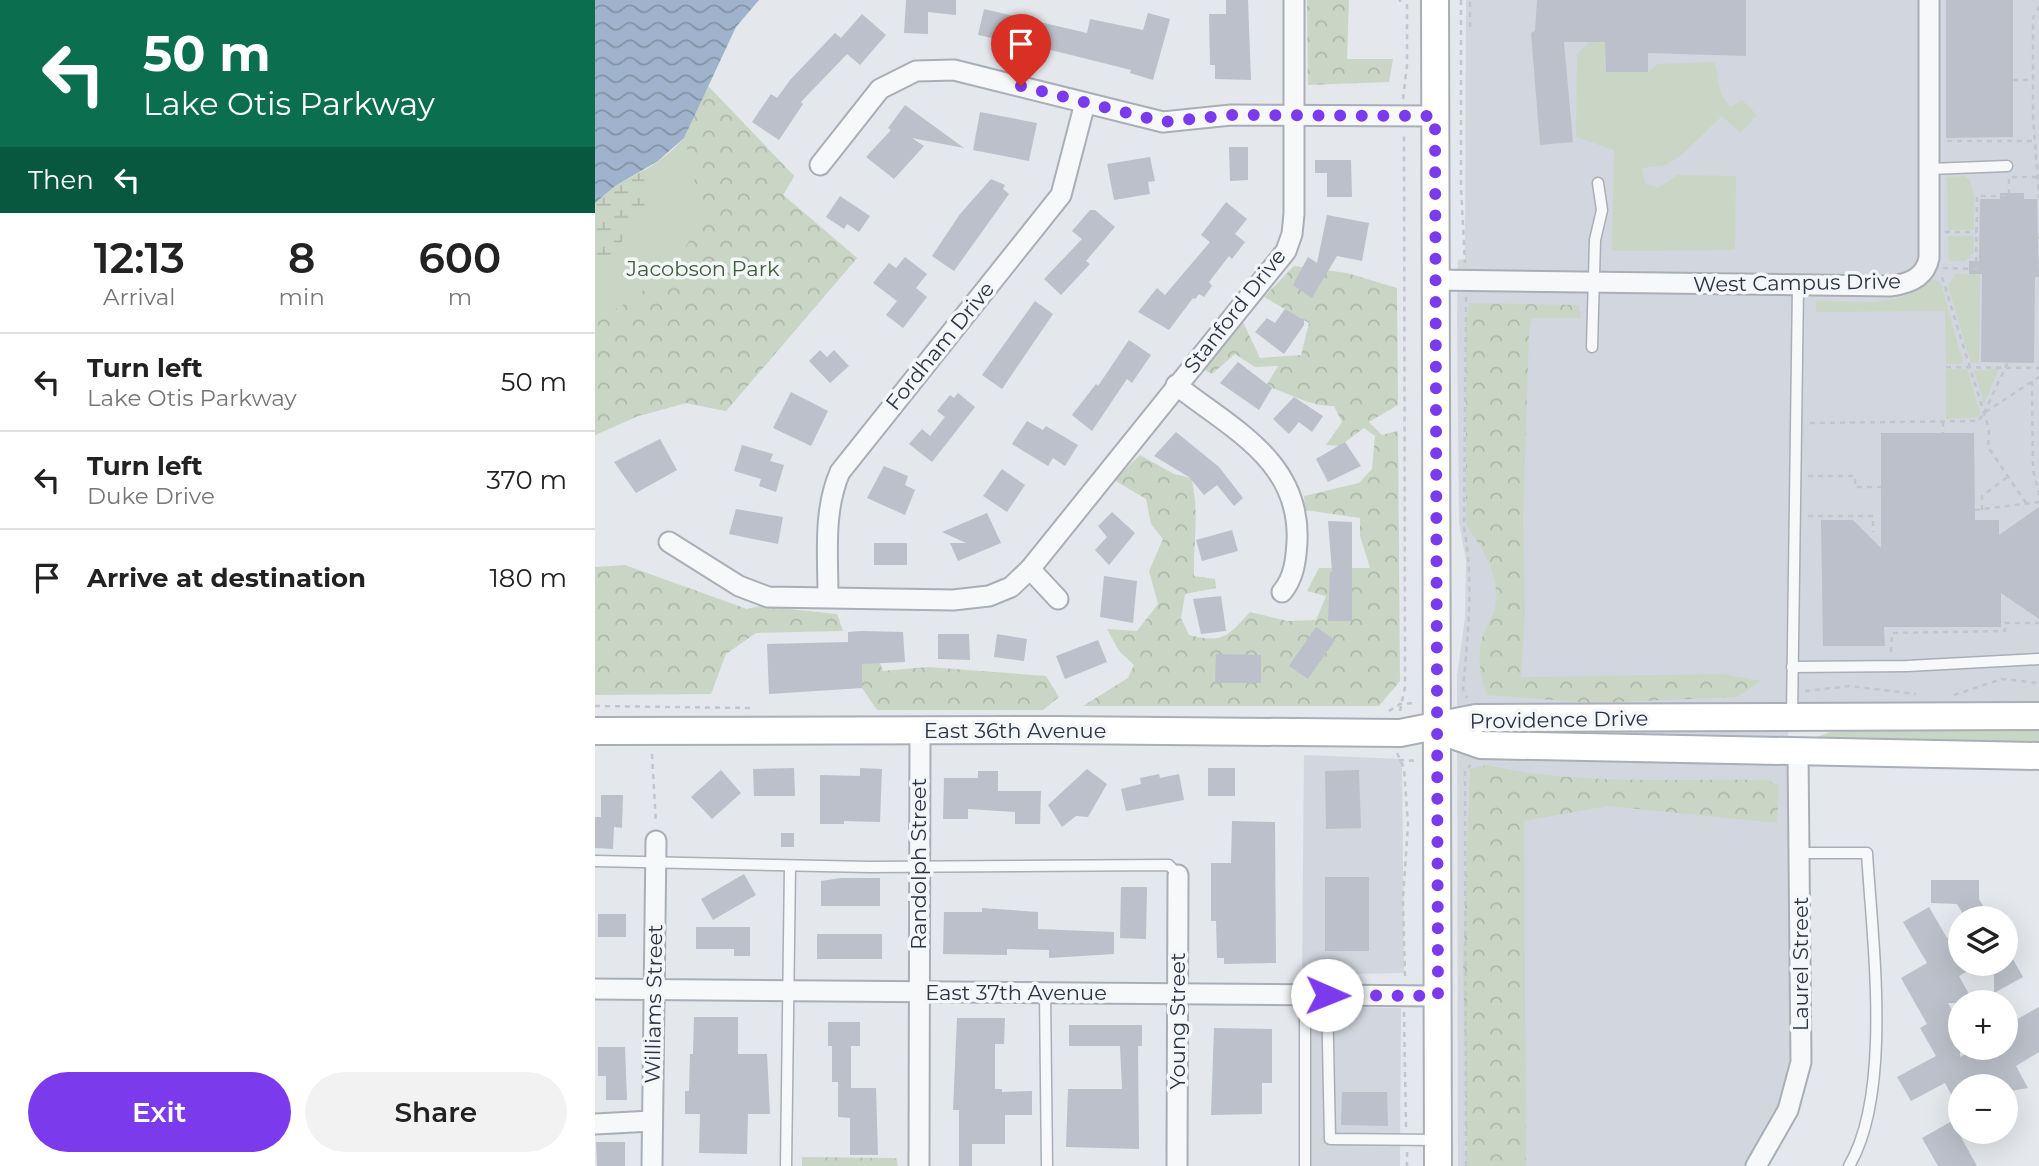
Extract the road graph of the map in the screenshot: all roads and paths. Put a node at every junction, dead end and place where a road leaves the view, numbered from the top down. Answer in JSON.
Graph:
{"nodes":[{"id":1,"x":1294,"y":0,"type":"edge"},
{"id":2,"x":1407,"y":0,"type":"edge"},
{"id":3,"x":1435,"y":0,"type":"edge"},
{"id":4,"x":1461,"y":0,"type":"edge"},
{"id":5,"x":1929,"y":0,"type":"edge"},
{"id":6,"x":1470,"y":2,"type":"dead end"},
{"id":7,"x":2039,"y":6,"type":"edge"},
{"id":8,"x":1470,"y":32,"type":"dead end"},
{"id":9,"x":2013,"y":80,"type":"dead end"},
{"id":10,"x":2033,"y":80,"type":"junction"},
{"id":11,"x":1085,"y":103,"type":"junction"},
{"id":12,"x":1295,"y":116,"type":"junction"},
{"id":13,"x":1403,"y":116,"type":"junction"},
{"id":14,"x":1435,"y":116,"type":"junction"},
{"id":15,"x":2033,"y":116,"type":"junction"},
{"id":16,"x":2039,"y":116,"type":"edge"},
{"id":17,"x":1943,"y":141,"type":"dead end"},
{"id":18,"x":2035,"y":141,"type":"junction"},
{"id":19,"x":820,"y":165,"type":"dead end"},
{"id":20,"x":2007,"y":166,"type":"dead end"},
{"id":21,"x":1930,"y":169,"type":"junction"},
{"id":22,"x":2037,"y":177,"type":"junction"},
{"id":23,"x":1598,"y":183,"type":"dead end"},
{"id":24,"x":2039,"y":198,"type":"edge"},
{"id":25,"x":1944,"y":232,"type":"dead end"},
{"id":26,"x":1977,"y":232,"type":"junction"},
{"id":27,"x":1465,"y":269,"type":"dead end"},
{"id":28,"x":1436,"y":280,"type":"junction"},
{"id":29,"x":1594,"y":282,"type":"junction"},
{"id":30,"x":1798,"y":286,"type":"junction"},
{"id":31,"x":1466,"y":303,"type":"dead end"},
{"id":32,"x":1592,"y":347,"type":"dead end"},
{"id":33,"x":2007,"y":364,"type":"junction"},
{"id":34,"x":1969,"y":366,"type":"junction"},
{"id":35,"x":1946,"y":367,"type":"dead end"},
{"id":36,"x":2039,"y":368,"type":"edge"},
{"id":37,"x":2039,"y":377,"type":"edge"},
{"id":38,"x":2032,"y":382,"type":"junction"},
{"id":39,"x":1176,"y":385,"type":"junction"},
{"id":40,"x":1984,"y":413,"type":"junction"},
{"id":41,"x":1943,"y":422,"type":"junction"},
{"id":42,"x":1804,"y":423,"type":"dead end"},
{"id":43,"x":1943,"y":433,"type":"dead end"},
{"id":44,"x":1804,"y":476,"type":"dead end"},
{"id":45,"x":2009,"y":476,"type":"junction"},
{"id":46,"x":1881,"y":487,"type":"dead end"},
{"id":47,"x":2039,"y":495,"type":"edge"},
{"id":48,"x":2039,"y":502,"type":"edge"},
{"id":49,"x":2026,"y":503,"type":"junction"},
{"id":50,"x":1975,"y":510,"type":"dead end"},
{"id":51,"x":1982,"y":510,"type":"junction"},
{"id":52,"x":1804,"y":516,"type":"dead end"},
{"id":53,"x":1873,"y":533,"type":"dead end"},
{"id":54,"x":669,"y":542,"type":"dead end"},
{"id":55,"x":1030,"y":569,"type":"junction"},
{"id":56,"x":1282,"y":592,"type":"dead end"},
{"id":57,"x":828,"y":597,"type":"junction"},
{"id":58,"x":1058,"y":599,"type":"dead end"},
{"id":59,"x":2039,"y":623,"type":"edge"},
{"id":60,"x":1891,"y":652,"type":"dead end"},
{"id":61,"x":2039,"y":659,"type":"edge"},
{"id":62,"x":1792,"y":667,"type":"junction"},
{"id":63,"x":2039,"y":683,"type":"edge"},
{"id":64,"x":1800,"y":691,"type":"dead end"},
{"id":65,"x":1917,"y":694,"type":"dead end"},
{"id":66,"x":1952,"y":696,"type":"dead end"},
{"id":67,"x":1469,"y":700,"type":"dead end"},
{"id":68,"x":1400,"y":704,"type":"dead end"},
{"id":69,"x":1792,"y":716,"type":"junction"},
{"id":70,"x":2039,"y":716,"type":"edge"},
{"id":71,"x":1880,"y":717,"type":"junction"},
{"id":72,"x":1435,"y":729,"type":"junction"},
{"id":73,"x":595,"y":731,"type":"edge"},
{"id":74,"x":921,"y":731,"type":"junction"},
{"id":75,"x":1798,"y":752,"type":"junction"},
{"id":76,"x":652,"y":754,"type":"dead end"},
{"id":77,"x":2039,"y":756,"type":"edge"},
{"id":78,"x":1399,"y":760,"type":"dead end"},
{"id":79,"x":1474,"y":763,"type":"dead end"},
{"id":80,"x":656,"y":841,"type":"joint"},
{"id":81,"x":1800,"y":853,"type":"junction"},
{"id":82,"x":595,"y":861,"type":"edge"},
{"id":83,"x":656,"y":862,"type":"junction"},
{"id":84,"x":790,"y":866,"type":"junction"},
{"id":85,"x":919,"y":867,"type":"junction"},
{"id":86,"x":1178,"y":875,"type":"joint"},
{"id":87,"x":595,"y":989,"type":"edge"},
{"id":88,"x":653,"y":990,"type":"junction"},
{"id":89,"x":789,"y":991,"type":"junction"},
{"id":90,"x":918,"y":993,"type":"junction"},
{"id":91,"x":1045,"y":993,"type":"junction"},
{"id":92,"x":1178,"y":993,"type":"junction"},
{"id":93,"x":1305,"y":995,"type":"junction"},
{"id":94,"x":1327,"y":995,"type":"junction"},
{"id":95,"x":1404,"y":995,"type":"junction"},
{"id":96,"x":1438,"y":996,"type":"junction"},
{"id":97,"x":652,"y":1121,"type":"junction"},
{"id":98,"x":595,"y":1124,"type":"edge"},
{"id":99,"x":1406,"y":1140,"type":"junction"},
{"id":100,"x":1438,"y":1153,"type":"edge"},
{"id":101,"x":652,"y":1166,"type":"edge"},
{"id":102,"x":786,"y":1166,"type":"edge"},
{"id":103,"x":919,"y":1166,"type":"edge"},
{"id":104,"x":1047,"y":1166,"type":"edge"},
{"id":105,"x":1177,"y":1166,"type":"edge"},
{"id":106,"x":1305,"y":1166,"type":"edge"},
{"id":107,"x":1407,"y":1166,"type":"edge"},
{"id":108,"x":1466,"y":1166,"type":"edge"},
{"id":109,"x":1756,"y":1166,"type":"edge"},
{"id":110,"x":1849,"y":1166,"type":"edge"}],
"edges":[{"from":1,"to":12,"type":"street","name":"Stanford Drive"},
{"from":2,"to":13,"type":"path"},
{"from":3,"to":14,"type":"main road"},
{"from":4,"to":27,"type":"path"},
{"from":5,"to":21,"type":"street","name":"West Campus Drive"},
{"from":6,"to":8,"type":"path"},
{"from":7,"to":10,"type":"path"},
{"from":9,"to":10,"type":"path"},
{"from":10,"to":15,"type":"path"},
{"from":11,"to":12,"type":"street"},
{"from":11,"to":19,"type":"street"},
{"from":11,"to":57,"type":"street","name":"Fordham Drive"},
{"from":12,"to":13,"type":"street"},
{"from":12,"to":39,"type":"street","name":"Stanford Drive"},
{"from":13,"to":14,"type":"street"},
{"from":13,"to":68,"type":"path"},
{"from":14,"to":28,"type":"main road"},
{"from":15,"to":16,"type":"path"},
{"from":15,"to":18,"type":"path"},
{"from":17,"to":18,"type":"path"},
{"from":18,"to":22,"type":"path"},
{"from":20,"to":21,"type":"lane"},
{"from":21,"to":30,"type":"street","name":"West Campus Drive"},
{"from":22,"to":24,"type":"path"},
{"from":22,"to":26,"type":"path"},
{"from":23,"to":29,"type":"lane"},
{"from":25,"to":26,"type":"path"},
{"from":26,"to":34,"type":"path"},
{"from":28,"to":29,"type":"street","name":"West Campus Drive"},
{"from":28,"to":72,"type":"main road"},
{"from":29,"to":30,"type":"street","name":"West Campus Drive"},
{"from":29,"to":32,"type":"lane"},
{"from":30,"to":62,"type":"lane"},
{"from":31,"to":67,"type":"path"},
{"from":33,"to":34,"type":"path"},
{"from":33,"to":36,"type":"path"},
{"from":33,"to":40,"type":"path"},
{"from":34,"to":35,"type":"path"},
{"from":34,"to":40,"type":"path"},
{"from":37,"to":38,"type":"path"},
{"from":38,"to":40,"type":"path"},
{"from":38,"to":47,"type":"path"},
{"from":39,"to":55,"type":"street","name":"Stanford Drive"},
{"from":39,"to":56,"type":"street"},
{"from":40,"to":41,"type":"path"},
{"from":40,"to":45,"type":"path"},
{"from":41,"to":42,"type":"path"},
{"from":41,"to":43,"type":"path"},
{"from":44,"to":46,"type":"path"},
{"from":45,"to":49,"type":"path"},
{"from":45,"to":51,"type":"path"},
{"from":48,"to":49,"type":"path"},
{"from":49,"to":51,"type":"path"},
{"from":50,"to":51,"type":"path"},
{"from":52,"to":53,"type":"path"},
{"from":54,"to":57,"type":"street","name":"Stanford Drive"},
{"from":55,"to":57,"type":"street","name":"Stanford Drive"},
{"from":55,"to":58,"type":"street"},
{"from":59,"to":60,"type":"path"},
{"from":61,"to":62,"type":"lane"},
{"from":62,"to":69,"type":"lane"},
{"from":63,"to":66,"type":"path"},
{"from":64,"to":65,"type":"path"},
{"from":69,"to":71,"type":"main road","name":"Providence Drive"},
{"from":69,"to":72,"type":"main road","name":"Providence Drive"},
{"from":70,"to":71,"type":"main road","name":"Providence Drive"},
{"from":71,"to":75,"type":"main road"},
{"from":72,"to":74,"type":"main road","name":"East 36th Avenue"},
{"from":72,"to":75,"type":"main road","name":"Providence Drive"},
{"from":72,"to":96,"type":"main road"},
{"from":73,"to":74,"type":"main road","name":"East 36th Avenue"},
{"from":74,"to":85,"type":"street","name":"Randolph Street"},
{"from":75,"to":77,"type":"main road","name":"Providence Drive"},
{"from":75,"to":81,"type":"street","name":"Laurel Street"},
{"from":76,"to":80,"type":"path"},
{"from":78,"to":95,"type":"path"},
{"from":79,"to":108,"type":"path"},
{"from":80,"to":83,"type":"street","name":"Williams Street"},
{"from":81,"to":109,"type":"street","name":"Laurel Street"},
{"from":81,"to":110,"type":"lane"},
{"from":82,"to":83,"type":"lane"},
{"from":83,"to":84,"type":"lane"},
{"from":83,"to":88,"type":"street","name":"Williams Street"},
{"from":84,"to":85,"type":"lane"},
{"from":84,"to":89,"type":"lane"},
{"from":85,"to":86,"type":"lane"},
{"from":85,"to":90,"type":"street","name":"Randolph Street"},
{"from":86,"to":92,"type":"street","name":"Young Street"},
{"from":87,"to":88,"type":"street","name":"East 37th Avenue"},
{"from":88,"to":89,"type":"street","name":"East 37th Avenue"},
{"from":88,"to":97,"type":"street","name":"Williams Street"},
{"from":89,"to":90,"type":"street","name":"East 37th Avenue"},
{"from":89,"to":102,"type":"lane"},
{"from":90,"to":91,"type":"street","name":"East 37th Avenue"},
{"from":90,"to":103,"type":"street","name":"Randolph Street"},
{"from":91,"to":92,"type":"street","name":"East 37th Avenue"},
{"from":91,"to":104,"type":"lane"},
{"from":92,"to":93,"type":"street","name":"East 37th Avenue"},
{"from":92,"to":105,"type":"street","name":"Young Street"},
{"from":93,"to":94,"type":"street","name":"East 37th Avenue"},
{"from":93,"to":106,"type":"lane"},
{"from":94,"to":95,"type":"street","name":"East 37th Avenue"},
{"from":94,"to":99,"type":"lane"},
{"from":95,"to":96,"type":"street","name":"East 37th Avenue"},
{"from":95,"to":99,"type":"path"},
{"from":96,"to":100,"type":"main road"},
{"from":97,"to":98,"type":"street"},
{"from":97,"to":101,"type":"street","name":"Williams Street"},
{"from":99,"to":100,"type":"lane"},
{"from":99,"to":107,"type":"path"}]}
